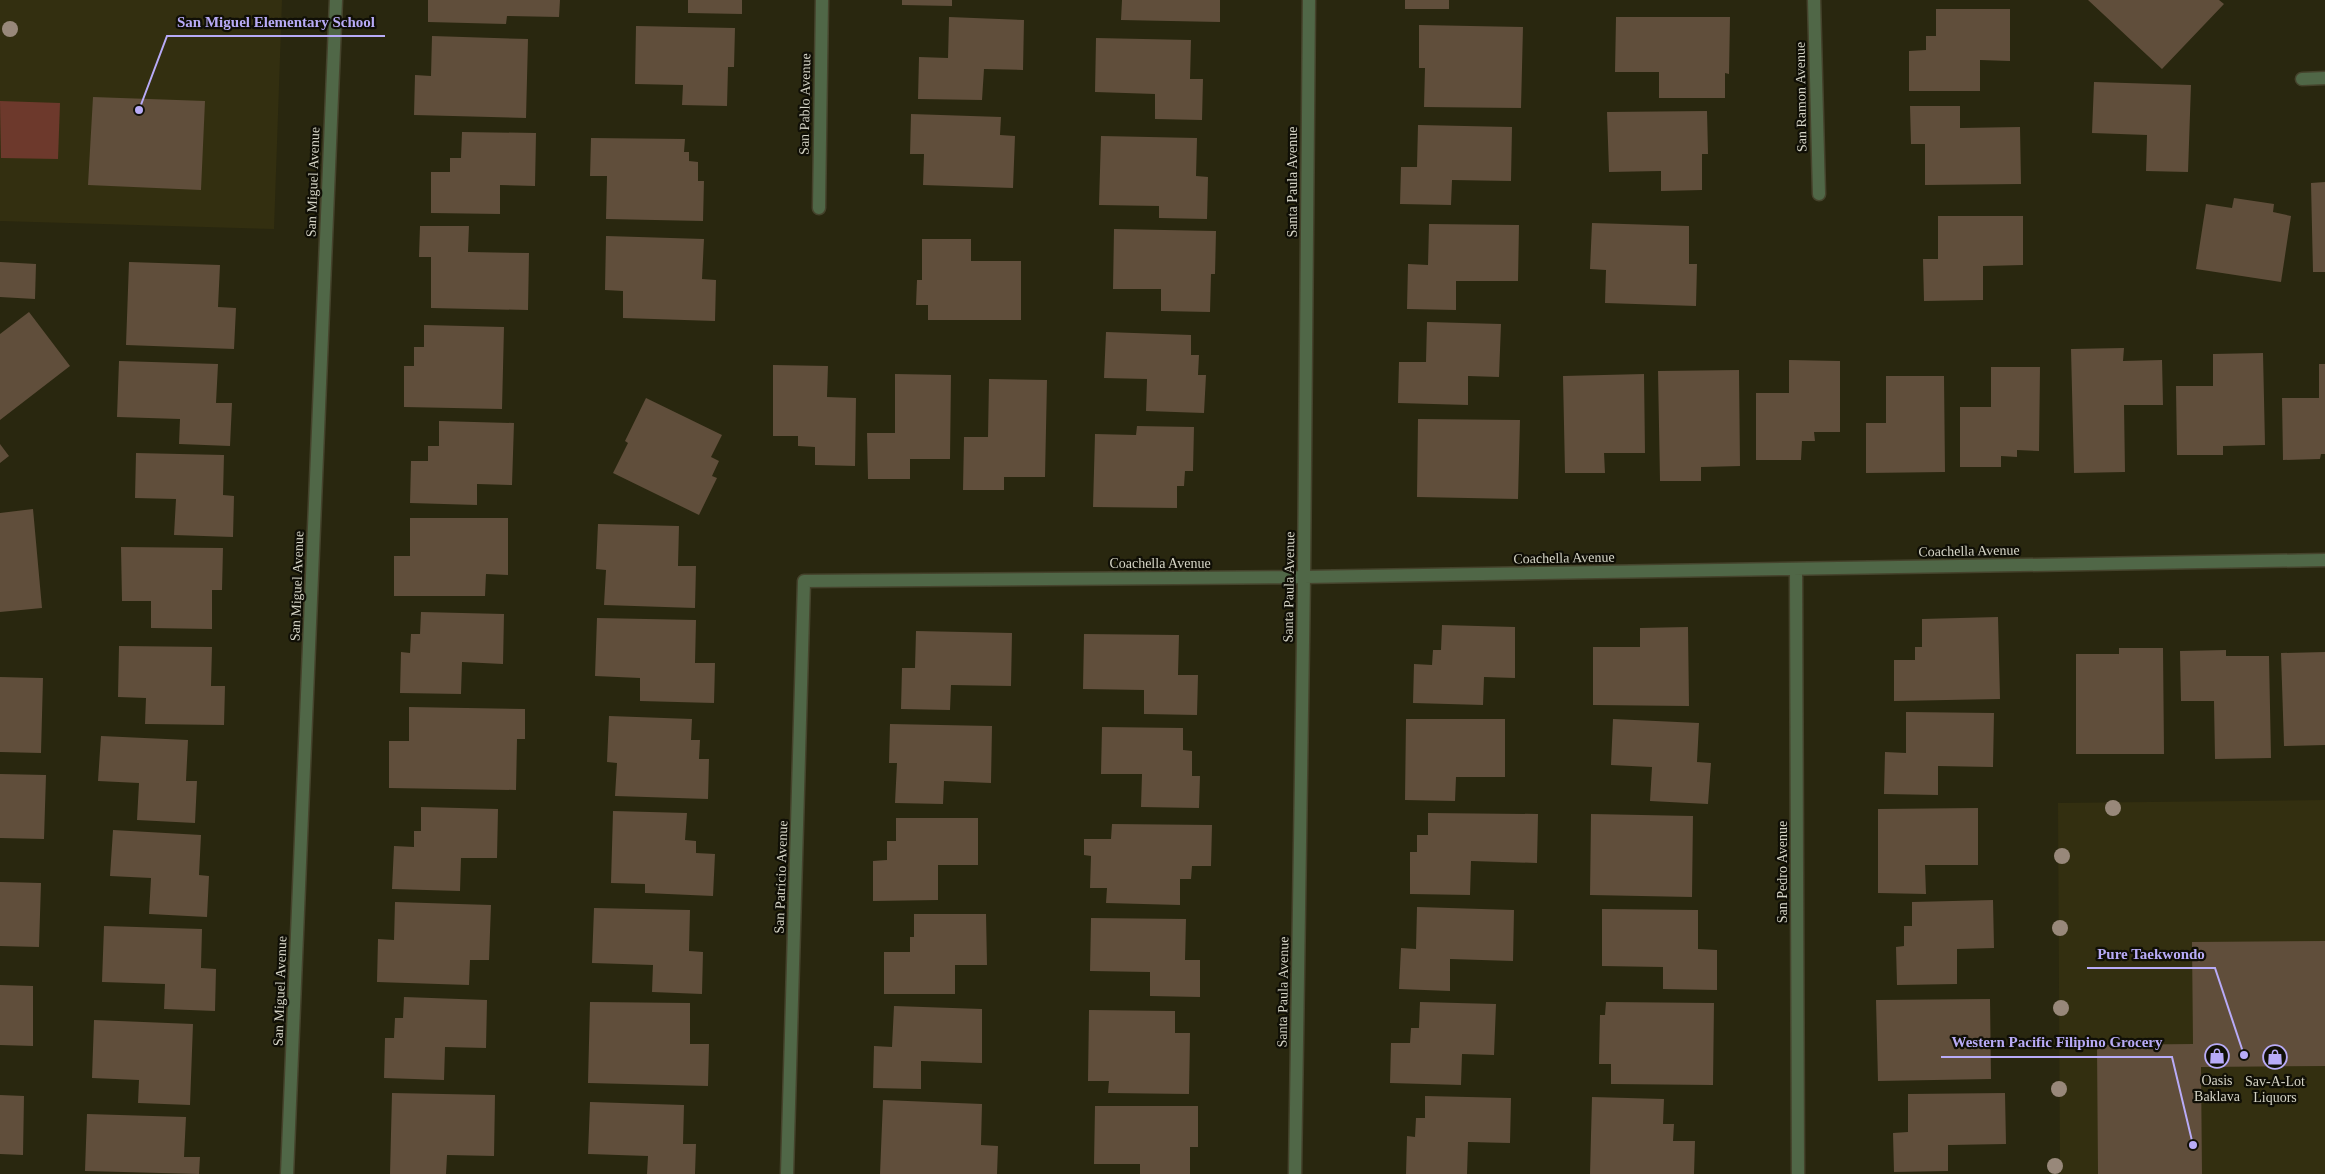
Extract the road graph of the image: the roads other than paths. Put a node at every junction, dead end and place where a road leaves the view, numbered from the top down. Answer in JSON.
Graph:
{"nodes":[{"id":1,"x":336,"y":0,"type":"edge"},
{"id":2,"x":822,"y":0,"type":"edge"},
{"id":3,"x":1309,"y":0,"type":"edge"},
{"id":4,"x":1814,"y":0,"type":"edge"},
{"id":5,"x":2325,"y":78,"type":"edge"},
{"id":6,"x":2302,"y":79,"type":"dead end"},
{"id":7,"x":1818,"y":194,"type":"dead end"},
{"id":8,"x":819,"y":208,"type":"dead end"},
{"id":9,"x":2325,"y":560,"type":"edge"},
{"id":10,"x":1796,"y":570,"type":"junction"},
{"id":11,"x":1304,"y":577,"type":"junction"},
{"id":12,"x":804,"y":581,"type":"joint"},
{"id":13,"x":287,"y":1174,"type":"edge"},
{"id":14,"x":787,"y":1174,"type":"edge"},
{"id":15,"x":1295,"y":1174,"type":"edge"},
{"id":16,"x":1798,"y":1174,"type":"edge"}],
"edges":[{"from":1,"to":13,"type":"street","name":"San Miguel Avenue"},
{"from":2,"to":8,"type":"street","name":"San Pablo Avenue"},
{"from":3,"to":11,"type":"street","name":"Santa Paula Avenue"},
{"from":4,"to":7,"type":"street","name":"San Ramon Avenue"},
{"from":5,"to":6,"type":"street"},
{"from":9,"to":10,"type":"street","name":"Coachella Avenue"},
{"from":10,"to":11,"type":"street","name":"Coachella Avenue"},
{"from":10,"to":16,"type":"street","name":"San Pedro Avenue"},
{"from":11,"to":12,"type":"street","name":"Coachella Avenue"},
{"from":11,"to":15,"type":"street","name":"Santa Paula Avenue"},
{"from":12,"to":14,"type":"street","name":"San Patricio Avenue"}]}
